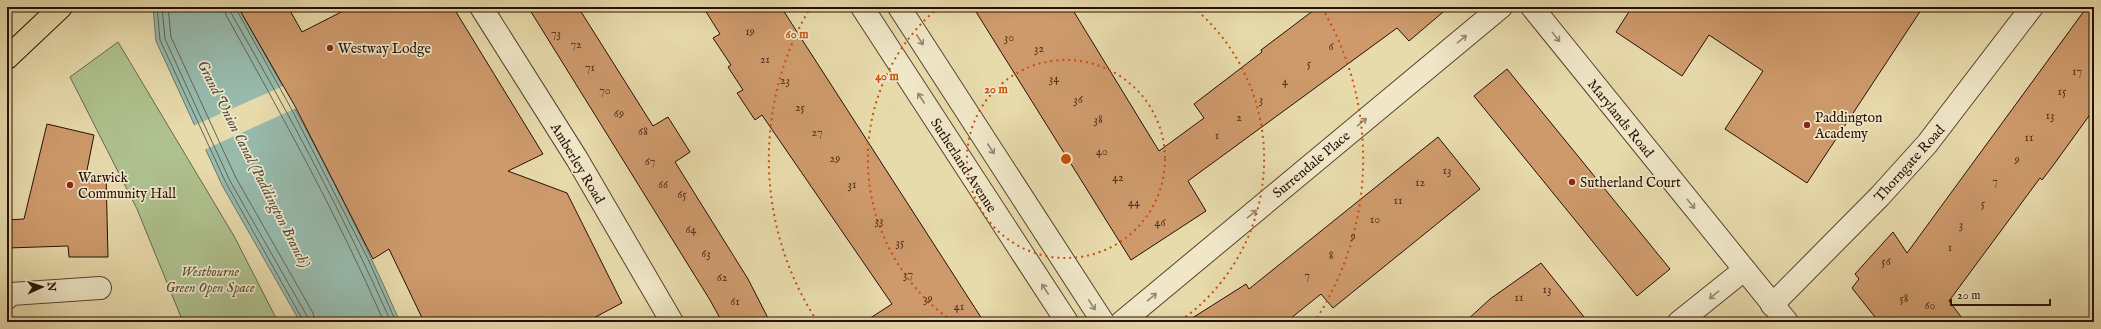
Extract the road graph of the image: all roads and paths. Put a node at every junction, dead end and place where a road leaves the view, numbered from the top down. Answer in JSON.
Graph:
{"nodes":[{"id":1,"x":61,"y":7,"type":"edge"},
{"id":2,"x":481,"y":7,"type":"edge"},
{"id":3,"x":862,"y":7,"type":"edge"},
{"id":4,"x":899,"y":7,"type":"edge"},
{"id":5,"x":1501,"y":7,"type":"edge"},
{"id":6,"x":1532,"y":7,"type":"edge"},
{"id":7,"x":2031,"y":7,"type":"edge"},
{"id":8,"x":7,"y":58,"type":"edge"},
{"id":9,"x":1744,"y":270,"type":"junction"},
{"id":10,"x":100,"y":288,"type":"dead end"},
{"id":11,"x":7,"y":298,"type":"edge"},
{"id":12,"x":1772,"y":305,"type":"junction"},
{"id":13,"x":672,"y":322,"type":"edge"},
{"id":14,"x":1066,"y":322,"type":"edge"},
{"id":15,"x":1102,"y":322,"type":"edge"},
{"id":16,"x":1122,"y":322,"type":"edge"},
{"id":17,"x":1680,"y":322,"type":"edge"},
{"id":18,"x":1787,"y":322,"type":"edge"}],
"edges":[{"from":1,"to":8,"type":"main road"},
{"from":2,"to":13,"type":"street","name":"Amberley Road"},
{"from":14,"to":3,"type":"street","name":"Sutherland Avenue","one_way":true},
{"from":4,"to":15,"type":"street","one_way":true},
{"from":16,"to":5,"type":"street","name":"Surrendale Place","one_way":true},
{"from":6,"to":9,"type":"street","name":"Marylands Road","one_way":true},
{"from":7,"to":12,"type":"street","name":"Thorngate Road"},
{"from":9,"to":12,"type":"street","name":"Marylands Road"},
{"from":9,"to":17,"type":"street","one_way":true},
{"from":10,"to":11,"type":"street"},
{"from":12,"to":18,"type":"street","name":"Marylands Road"}]}
